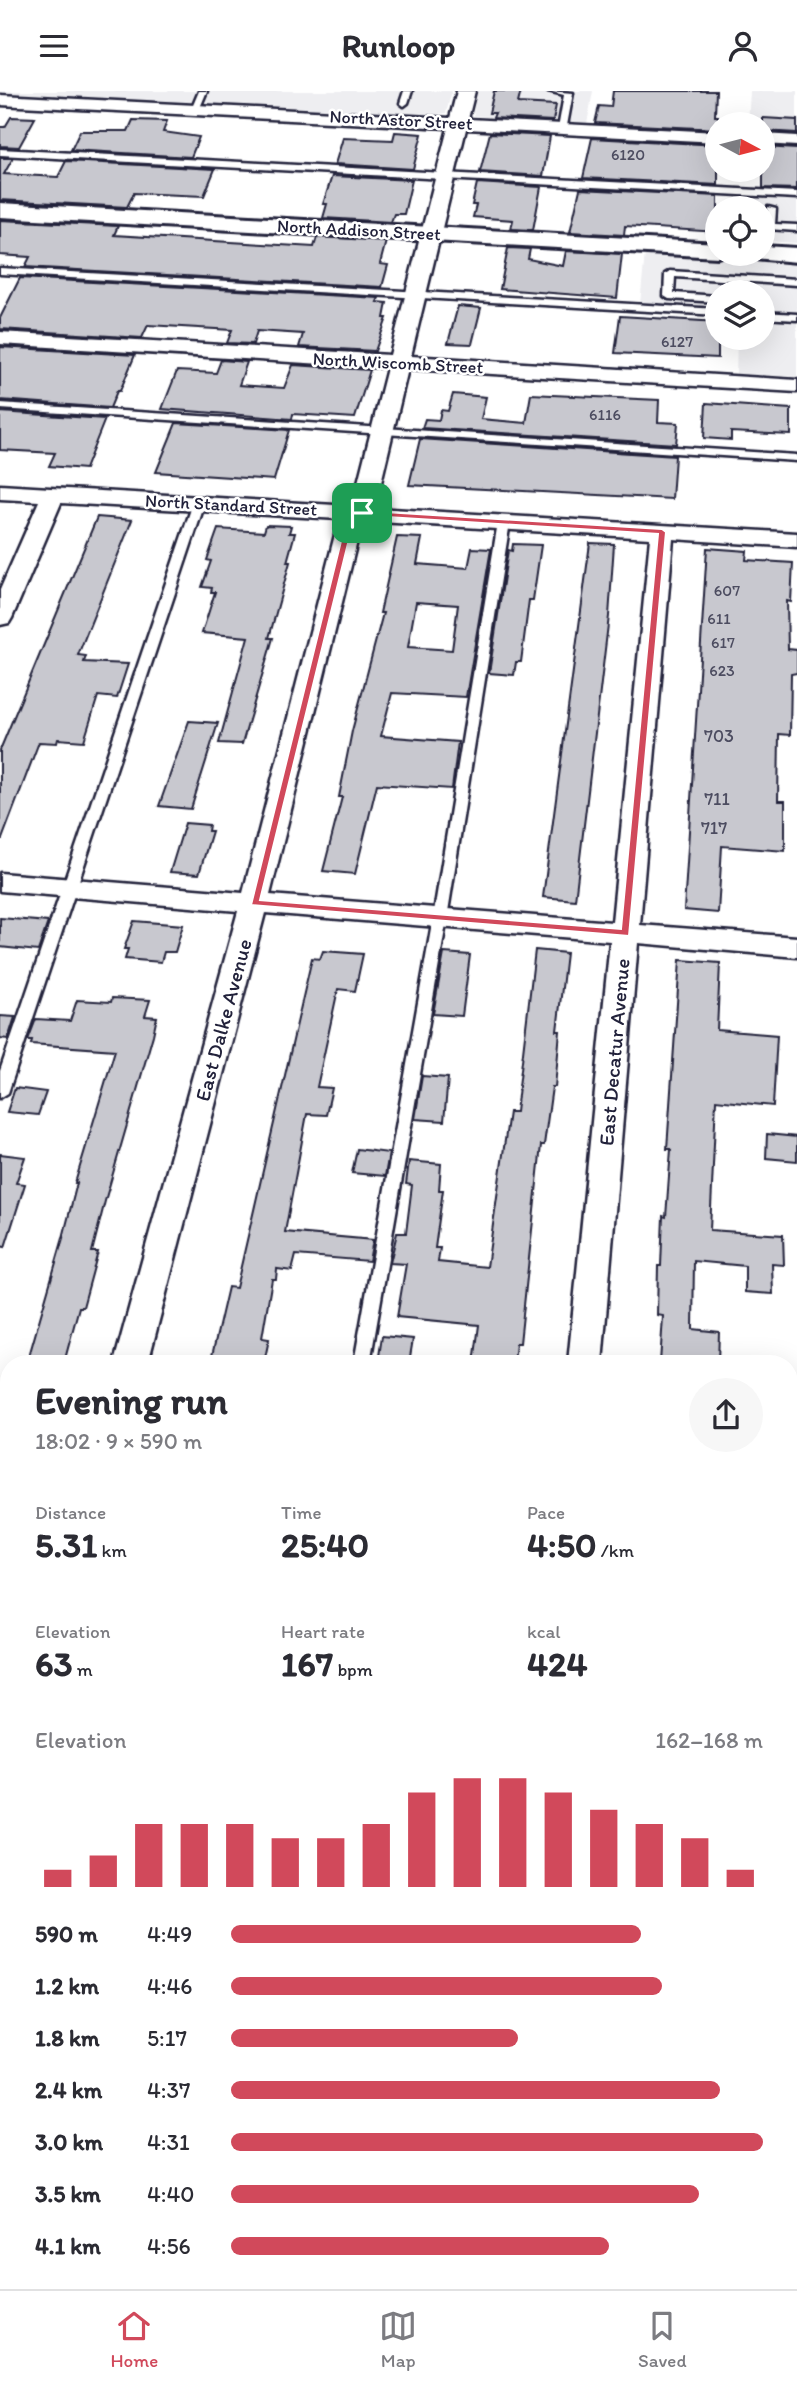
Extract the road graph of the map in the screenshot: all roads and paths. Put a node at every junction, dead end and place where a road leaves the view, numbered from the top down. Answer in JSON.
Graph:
{"nodes":[{"id":1,"x":203,"y":91,"type":"edge"},
{"id":2,"x":408,"y":91,"type":"edge"},
{"id":3,"x":466,"y":91,"type":"edge"},
{"id":4,"x":552,"y":91,"type":"edge"},
{"id":5,"x":569,"y":93,"type":"edge"},
{"id":6,"x":0,"y":100,"type":"edge"},
{"id":7,"x":404,"y":103,"type":"dead end"},
{"id":8,"x":195,"y":110,"type":"junction"},
{"id":9,"x":458,"y":123,"type":"junction"},
{"id":10,"x":563,"y":129,"type":"junction"},
{"id":11,"x":705,"y":136,"type":"edge"},
{"id":12,"x":775,"y":140,"type":"edge"},
{"id":13,"x":797,"y":141,"type":"edge"},
{"id":14,"x":0,"y":152,"type":"edge"},
{"id":15,"x":444,"y":177,"type":"junction"},
{"id":16,"x":797,"y":195,"type":"edge"},
{"id":17,"x":0,"y":210,"type":"edge"},
{"id":18,"x":775,"y":227,"type":"edge"},
{"id":19,"x":797,"y":228,"type":"edge"},
{"id":20,"x":430,"y":235,"type":"junction"},
{"id":21,"x":705,"y":253,"type":"edge"},
{"id":22,"x":775,"y":259,"type":"edge"},
{"id":23,"x":672,"y":261,"type":"junction"},
{"id":24,"x":795,"y":269,"type":"edge"},
{"id":25,"x":0,"y":271,"type":"edge"},
{"id":26,"x":726,"y":278,"type":"joint"},
{"id":27,"x":415,"y":294,"type":"junction"},
{"id":28,"x":705,"y":298,"type":"edge"},
{"id":29,"x":705,"y":311,"type":"edge"},
{"id":30,"x":775,"y":316,"type":"edge"},
{"id":31,"x":797,"y":317,"type":"edge"},
{"id":32,"x":0,"y":338,"type":"edge"},
{"id":33,"x":399,"y":363,"type":"junction"},
{"id":34,"x":797,"y":386,"type":"edge"},
{"id":35,"x":0,"y":407,"type":"edge"},
{"id":36,"x":382,"y":432,"type":"junction"},
{"id":37,"x":797,"y":457,"type":"edge"},
{"id":38,"x":0,"y":492,"type":"edge"},
{"id":39,"x":53,"y":495,"type":"junction"},
{"id":40,"x":199,"y":503,"type":"junction"},
{"id":41,"x":357,"y":513,"type":"junction"},
{"id":42,"x":504,"y":522,"type":"junction"},
{"id":43,"x":662,"y":532,"type":"junction"},
{"id":44,"x":797,"y":540,"type":"edge"},
{"id":45,"x":0,"y":618,"type":"edge"},
{"id":46,"x":0,"y":882,"type":"edge"},
{"id":47,"x":71,"y":887,"type":"junction"},
{"id":48,"x":254,"y":903,"type":"junction"},
{"id":49,"x":440,"y":918,"type":"junction"},
{"id":50,"x":626,"y":933,"type":"junction"},
{"id":51,"x":797,"y":947,"type":"edge"},
{"id":52,"x":0,"y":1093,"type":"edge"},
{"id":53,"x":133,"y":1355,"type":"edge"},
{"id":54,"x":363,"y":1355,"type":"edge"},
{"id":55,"x":586,"y":1355,"type":"edge"}],
"edges":[{"from":1,"to":8,"type":"lane"},
{"from":2,"to":7,"type":"lane"},
{"from":3,"to":9,"type":"street","name":"East Dalke Avenue"},
{"from":4,"to":5,"type":"lane"},
{"from":5,"to":10,"type":"lane"},
{"from":6,"to":8,"type":"street","name":"North Astor Street"},
{"from":8,"to":9,"type":"street","name":"North Astor Street"},
{"from":9,"to":10,"type":"street","name":"North Astor Street"},
{"from":9,"to":15,"type":"street","name":"East Dalke Avenue"},
{"from":10,"to":11,"type":"street","name":"North Astor Street"},
{"from":12,"to":13,"type":"street"},
{"from":14,"to":15,"type":"lane"},
{"from":15,"to":16,"type":"lane"},
{"from":15,"to":20,"type":"street","name":"East Dalke Avenue"},
{"from":17,"to":20,"type":"street","name":"North Addison Street"},
{"from":18,"to":19,"type":"lane"},
{"from":20,"to":23,"type":"street","name":"North Addison Street"},
{"from":20,"to":27,"type":"street","name":"East Dalke Avenue"},
{"from":21,"to":23,"type":"street","name":"North Addison Street"},
{"from":22,"to":24,"type":"street"},
{"from":23,"to":26,"type":"lane"},
{"from":23,"to":28,"type":"lane"},
{"from":24,"to":26,"type":"lane"},
{"from":25,"to":27,"type":"lane"},
{"from":27,"to":29,"type":"lane"},
{"from":27,"to":33,"type":"street","name":"East Dalke Avenue"},
{"from":30,"to":31,"type":"lane"},
{"from":32,"to":33,"type":"street","name":"North Wiscomb Street"},
{"from":33,"to":34,"type":"street","name":"North Wiscomb Street"},
{"from":33,"to":36,"type":"street","name":"East Dalke Avenue"},
{"from":35,"to":36,"type":"lane"},
{"from":36,"to":37,"type":"lane"},
{"from":36,"to":41,"type":"street","name":"East Dalke Avenue"},
{"from":38,"to":39,"type":"street","name":"North Standard Street"},
{"from":39,"to":40,"type":"street","name":"North Standard Street"},
{"from":39,"to":45,"type":"street"},
{"from":40,"to":41,"type":"street","name":"North Standard Street"},
{"from":40,"to":47,"type":"lane"},
{"from":41,"to":42,"type":"street","name":"North Standard Street"},
{"from":41,"to":48,"type":"street","name":"East Dalke Avenue"},
{"from":42,"to":43,"type":"street","name":"North Standard Street"},
{"from":42,"to":49,"type":"lane"},
{"from":43,"to":44,"type":"street","name":"North Standard Street"},
{"from":43,"to":50,"type":"street","name":"East Decatur Avenue"},
{"from":46,"to":47,"type":"street"},
{"from":47,"to":48,"type":"street"},
{"from":47,"to":52,"type":"lane"},
{"from":48,"to":49,"type":"street"},
{"from":48,"to":53,"type":"street","name":"East Dalke Avenue"},
{"from":49,"to":50,"type":"street"},
{"from":49,"to":54,"type":"lane"},
{"from":50,"to":51,"type":"street"},
{"from":50,"to":55,"type":"street","name":"East Decatur Avenue"}]}
